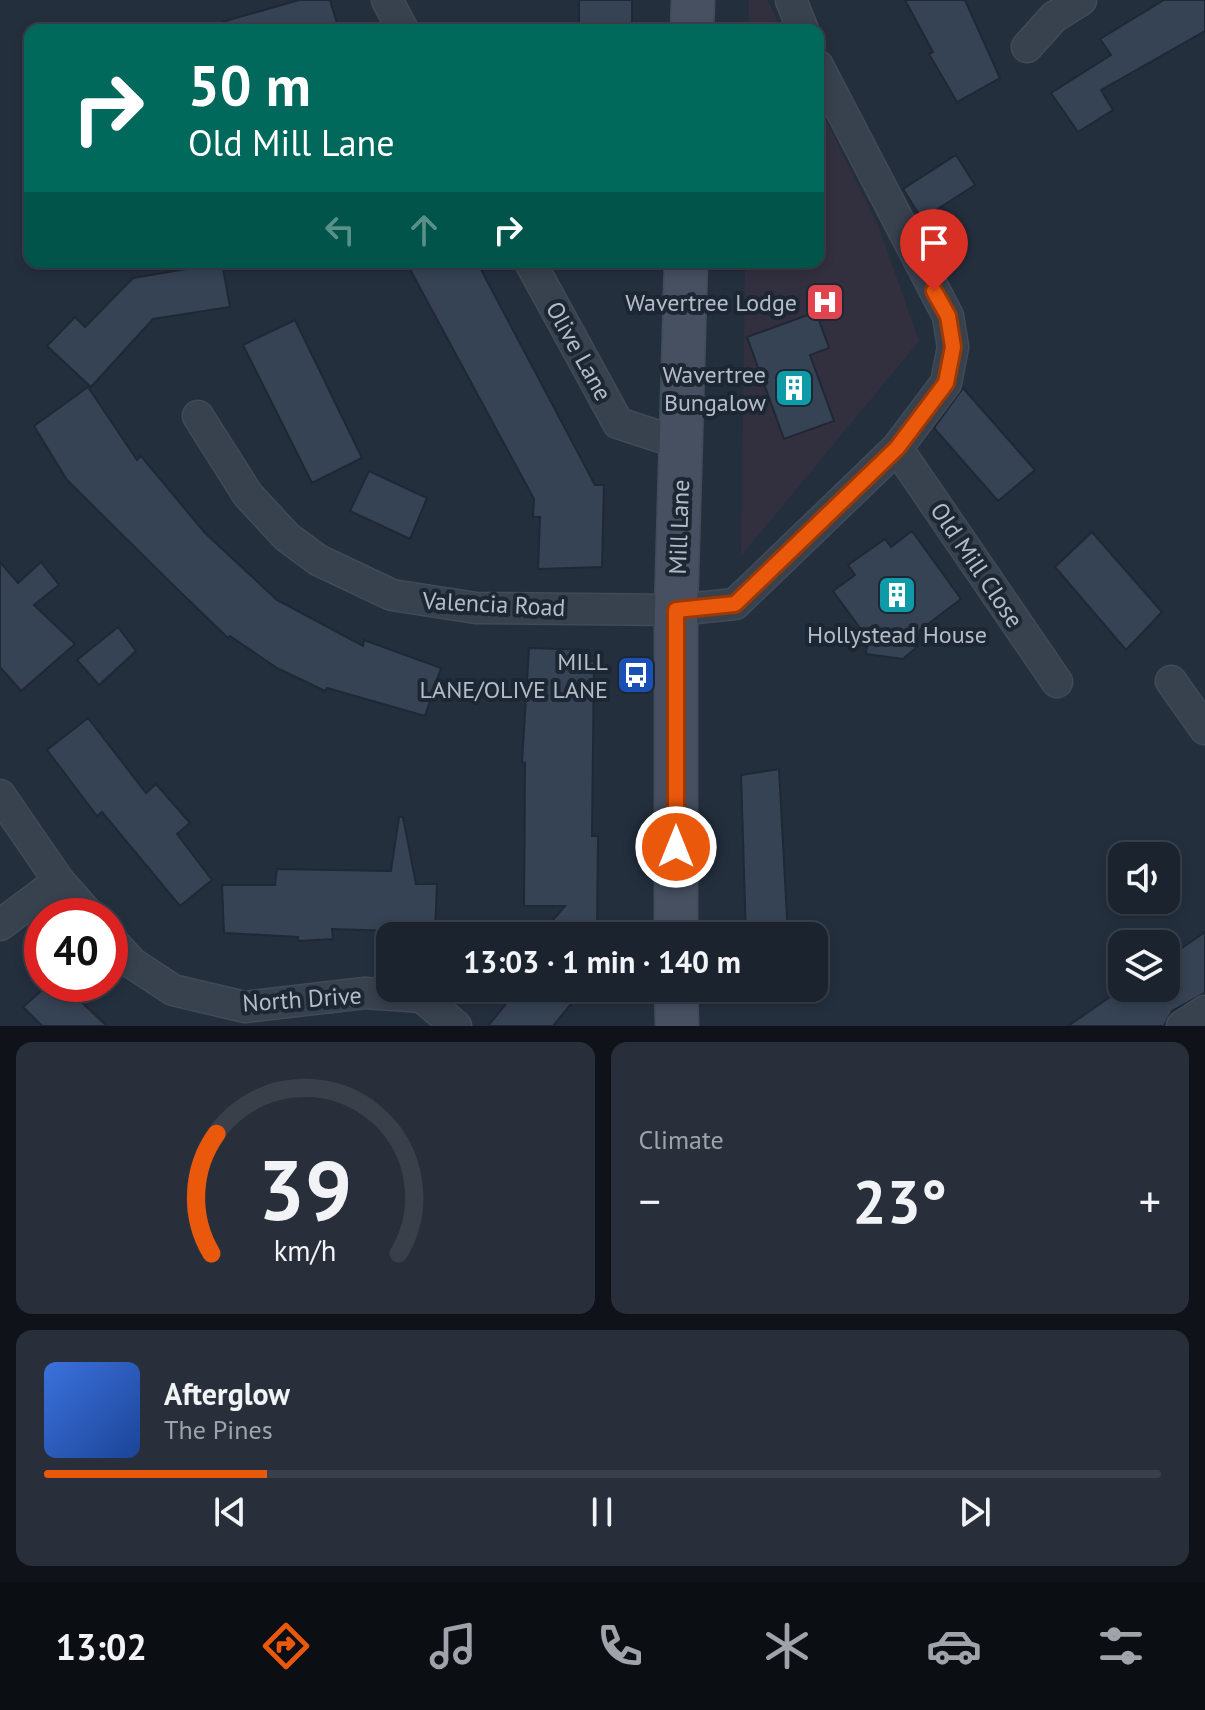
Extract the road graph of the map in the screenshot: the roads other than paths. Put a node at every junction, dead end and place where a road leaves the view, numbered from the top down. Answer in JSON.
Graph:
{"nodes":[{"id":1,"x":387,"y":0,"type":"edge"},
{"id":2,"x":693,"y":0,"type":"edge"},
{"id":3,"x":791,"y":0,"type":"edge"},
{"id":4,"x":1081,"y":0,"type":"edge"},
{"id":5,"x":400,"y":24,"type":"edge"},
{"id":6,"x":692,"y":24,"type":"edge"},
{"id":7,"x":801,"y":24,"type":"edge"},
{"id":8,"x":1027,"y":47,"type":"dead end"},
{"id":9,"x":824,"y":78,"type":"edge"},
{"id":10,"x":533,"y":268,"type":"edge"},
{"id":11,"x":686,"y":268,"type":"edge"},
{"id":12,"x":198,"y":416,"type":"dead end"},
{"id":13,"x":682,"y":444,"type":"junction"},
{"id":14,"x":897,"y":448,"type":"junction"},
{"id":15,"x":676,"y":610,"type":"junction"},
{"id":16,"x":1171,"y":681,"type":"dead end"},
{"id":17,"x":1057,"y":682,"type":"dead end"},
{"id":18,"x":1205,"y":729,"type":"edge"},
{"id":19,"x":0,"y":795,"type":"edge"},
{"id":20,"x":59,"y":881,"type":"junction"},
{"id":21,"x":74,"y":898,"type":"edge"},
{"id":22,"x":676,"y":922,"type":"edge"},
{"id":23,"x":0,"y":925,"type":"edge"},
{"id":24,"x":128,"y":959,"type":"edge"},
{"id":25,"x":676,"y":1002,"type":"edge"},
{"id":26,"x":1205,"y":1011,"type":"edge"},
{"id":27,"x":283,"y":1015,"type":"edge"},
{"id":28,"x":456,"y":1026,"type":"edge"},
{"id":29,"x":677,"y":1026,"type":"edge"},
{"id":30,"x":1182,"y":1026,"type":"edge"}],
"edges":[{"from":1,"to":5,"type":"street"},
{"from":2,"to":6,"type":"street"},
{"from":3,"to":7,"type":"street"},
{"from":4,"to":8,"type":"street"},
{"from":9,"to":14,"type":"street","name":"Valencia Road"},
{"from":10,"to":13,"type":"street","name":"Olive Lane"},
{"from":11,"to":13,"type":"street","name":"Mill Lane"},
{"from":12,"to":15,"type":"street","name":"Valencia Road"},
{"from":13,"to":15,"type":"street","name":"Mill Lane"},
{"from":14,"to":15,"type":"street","name":"Valencia Road"},
{"from":14,"to":17,"type":"street","name":"Old Mill Close"},
{"from":15,"to":22,"type":"street","name":"Mill Lane"},
{"from":16,"to":18,"type":"street"},
{"from":19,"to":20,"type":"street"},
{"from":20,"to":21,"type":"street"},
{"from":20,"to":23,"type":"street"},
{"from":24,"to":27,"type":"street","name":"North Drive"},
{"from":25,"to":29,"type":"street"},
{"from":26,"to":30,"type":"street"},
{"from":27,"to":28,"type":"street","name":"North Drive"}]}
